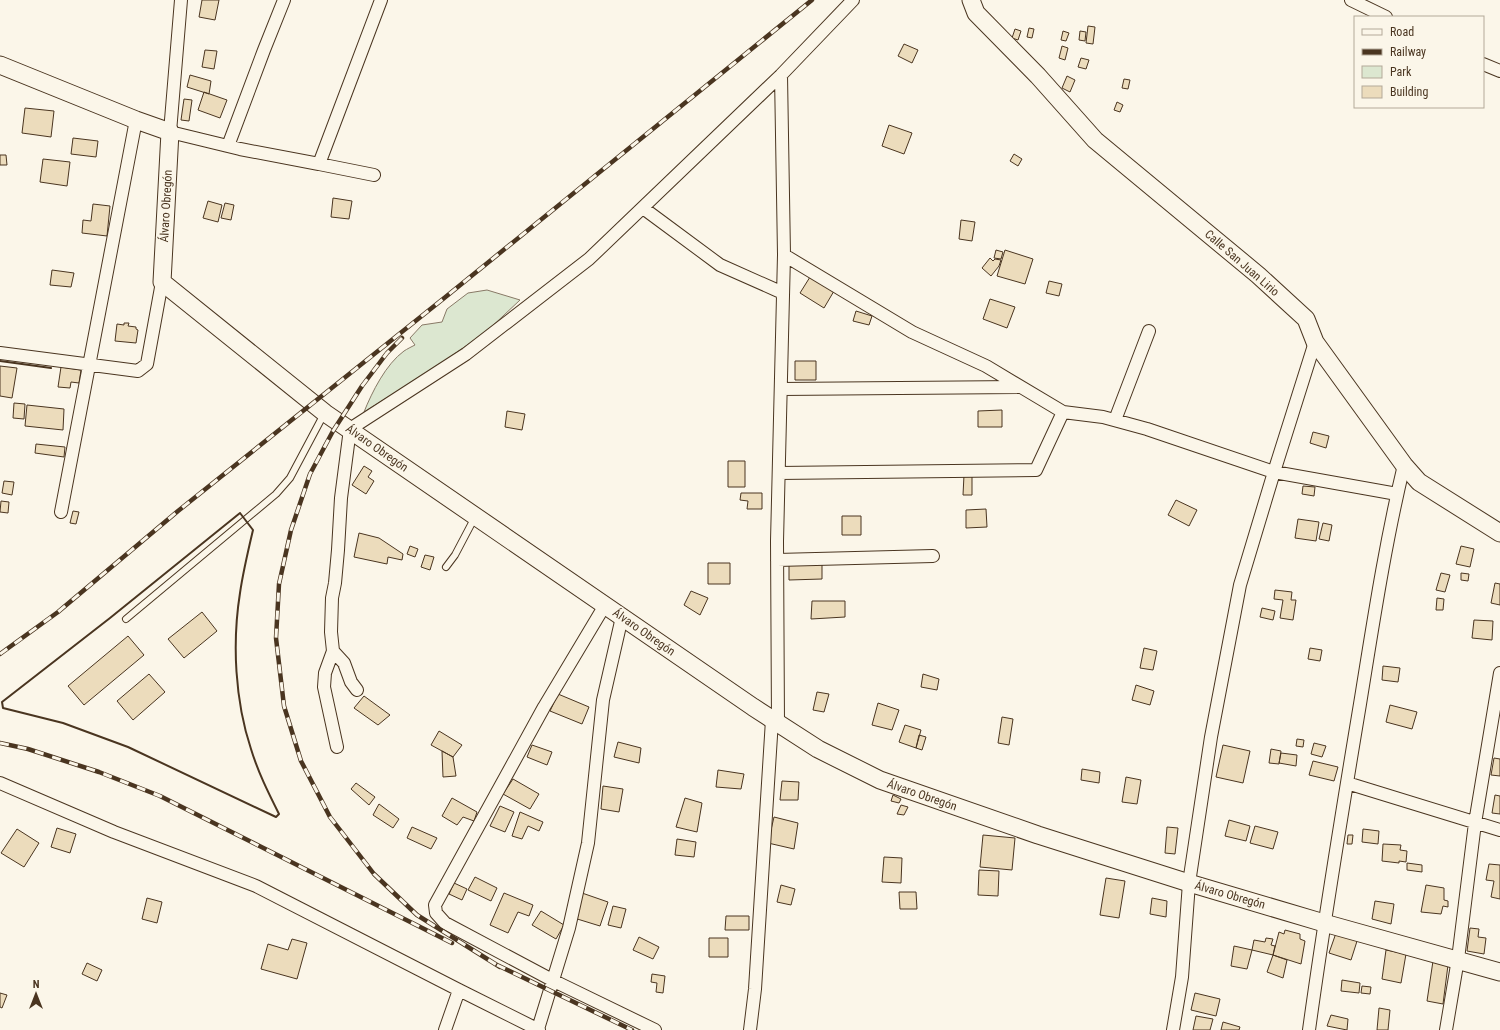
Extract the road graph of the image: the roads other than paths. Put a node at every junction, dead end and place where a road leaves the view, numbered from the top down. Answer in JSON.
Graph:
{"nodes":[{"id":1,"x":181,"y":0,"type":"edge"},
{"id":2,"x":284,"y":0,"type":"edge"},
{"id":3,"x":381,"y":0,"type":"edge"},
{"id":4,"x":853,"y":0,"type":"edge"},
{"id":5,"x":971,"y":0,"type":"edge"},
{"id":6,"x":1351,"y":0,"type":"edge"},
{"id":7,"x":1384,"y":16,"type":"edge"},
{"id":8,"x":1484,"y":64,"type":"edge"},
{"id":9,"x":0,"y":65,"type":"edge"},
{"id":10,"x":1500,"y":70,"type":"edge"},
{"id":11,"x":781,"y":75,"type":"junction"},
{"id":12,"x":136,"y":120,"type":"junction"},
{"id":13,"x":170,"y":132,"type":"junction"},
{"id":14,"x":228,"y":146,"type":"junction"},
{"id":15,"x":318,"y":164,"type":"junction"},
{"id":16,"x":374,"y":175,"type":"dead end"},
{"id":17,"x":643,"y":208,"type":"junction"},
{"id":18,"x":784,"y":255,"type":"junction"},
{"id":19,"x":162,"y":282,"type":"junction"},
{"id":20,"x":783,"y":293,"type":"junction"},
{"id":21,"x":1149,"y":331,"type":"dead end"},
{"id":22,"x":1315,"y":342,"type":"junction"},
{"id":23,"x":0,"y":353,"type":"edge"},
{"id":24,"x":89,"y":364,"type":"junction"},
{"id":25,"x":1021,"y":387,"type":"junction"},
{"id":26,"x":781,"y":389,"type":"junction"},
{"id":27,"x":1063,"y":412,"type":"junction"},
{"id":28,"x":325,"y":413,"type":"junction"},
{"id":29,"x":1116,"y":420,"type":"junction"},
{"id":30,"x":350,"y":429,"type":"junction"},
{"id":31,"x":1404,"y":465,"type":"junction"},
{"id":32,"x":1274,"y":472,"type":"junction"},
{"id":33,"x":779,"y":473,"type":"junction"},
{"id":34,"x":1397,"y":494,"type":"junction"},
{"id":35,"x":61,"y":512,"type":"dead end"},
{"id":36,"x":475,"y":516,"type":"junction"},
{"id":37,"x":1500,"y":533,"type":"edge"},
{"id":38,"x":933,"y":556,"type":"dead end"},
{"id":39,"x":777,"y":560,"type":"junction"},
{"id":40,"x":446,"y":567,"type":"dead end"},
{"id":41,"x":605,"y":605,"type":"junction"},
{"id":42,"x":622,"y":617,"type":"junction"},
{"id":43,"x":126,"y":619,"type":"dead end"},
{"id":44,"x":333,"y":651,"type":"junction"},
{"id":45,"x":1500,"y":673,"type":"edge"},
{"id":46,"x":357,"y":690,"type":"dead end"},
{"id":47,"x":775,"y":722,"type":"junction"},
{"id":48,"x":337,"y":747,"type":"dead end"},
{"id":49,"x":0,"y":783,"type":"edge"},
{"id":50,"x":1347,"y":783,"type":"junction"},
{"id":51,"x":1475,"y":823,"type":"junction"},
{"id":52,"x":1500,"y":830,"type":"edge"},
{"id":53,"x":1189,"y":883,"type":"junction"},
{"id":54,"x":1324,"y":923,"type":"junction"},
{"id":55,"x":1458,"y":959,"type":"junction"},
{"id":56,"x":1500,"y":972,"type":"edge"},
{"id":57,"x":554,"y":981,"type":"junction"},
{"id":58,"x":459,"y":990,"type":"junction"},
{"id":59,"x":445,"y":1030,"type":"edge"},
{"id":60,"x":539,"y":1030,"type":"edge"},
{"id":61,"x":655,"y":1030,"type":"edge"},
{"id":62,"x":750,"y":1030,"type":"edge"},
{"id":63,"x":1173,"y":1030,"type":"edge"},
{"id":64,"x":1309,"y":1030,"type":"edge"},
{"id":65,"x":1446,"y":1030,"type":"edge"}],
"edges":[{"from":1,"to":13,"type":"street"},
{"from":2,"to":14,"type":"street"},
{"from":3,"to":15,"type":"street"},
{"from":4,"to":11,"type":"street"},
{"from":5,"to":22,"type":"street","name":"Calle San Juan Lirio"},
{"from":6,"to":7,"type":"street"},
{"from":8,"to":10,"type":"street"},
{"from":9,"to":12,"type":"street"},
{"from":11,"to":17,"type":"street"},
{"from":11,"to":18,"type":"street"},
{"from":12,"to":13,"type":"street"},
{"from":12,"to":24,"type":"street"},
{"from":13,"to":14,"type":"street"},
{"from":13,"to":19,"type":"street","name":"Álvaro Obregón"},
{"from":14,"to":15,"type":"street"},
{"from":15,"to":16,"type":"street"},
{"from":17,"to":20,"type":"street"},
{"from":17,"to":30,"type":"street"},
{"from":18,"to":20,"type":"street"},
{"from":18,"to":25,"type":"street"},
{"from":19,"to":24,"type":"street"},
{"from":19,"to":28,"type":"street","name":"Álvaro Obregón"},
{"from":20,"to":26,"type":"street"},
{"from":21,"to":29,"type":"street"},
{"from":22,"to":31,"type":"street","name":"Calle San Juan Lirio"},
{"from":22,"to":32,"type":"street"},
{"from":23,"to":24,"type":"street"},
{"from":24,"to":35,"type":"street"},
{"from":25,"to":26,"type":"street"},
{"from":25,"to":27,"type":"street"},
{"from":26,"to":33,"type":"street"},
{"from":27,"to":29,"type":"street"},
{"from":27,"to":33,"type":"street"},
{"from":28,"to":30,"type":"street","name":"Álvaro Obregón"},
{"from":28,"to":43,"type":"lane"},
{"from":29,"to":32,"type":"street"},
{"from":30,"to":36,"type":"street","name":"Álvaro Obregón"},
{"from":30,"to":44,"type":"street"},
{"from":31,"to":34,"type":"street"},
{"from":31,"to":37,"type":"street","name":"Calle San Juan Lirio"},
{"from":32,"to":34,"type":"street"},
{"from":32,"to":53,"type":"street"},
{"from":33,"to":39,"type":"street"},
{"from":34,"to":50,"type":"street"},
{"from":36,"to":40,"type":"lane"},
{"from":36,"to":41,"type":"street","name":"Álvaro Obregón"},
{"from":38,"to":39,"type":"street"},
{"from":39,"to":47,"type":"street"},
{"from":41,"to":42,"type":"street","name":"Álvaro Obregón"},
{"from":41,"to":57,"type":"street"},
{"from":42,"to":47,"type":"street","name":"Álvaro Obregón"},
{"from":42,"to":57,"type":"street"},
{"from":44,"to":46,"type":"street"},
{"from":44,"to":48,"type":"street"},
{"from":45,"to":51,"type":"street"},
{"from":47,"to":53,"type":"street","name":"Álvaro Obregón"},
{"from":47,"to":62,"type":"street"},
{"from":49,"to":58,"type":"street"},
{"from":50,"to":51,"type":"street"},
{"from":50,"to":54,"type":"street"},
{"from":51,"to":52,"type":"street"},
{"from":51,"to":55,"type":"street"},
{"from":53,"to":54,"type":"street","name":"Álvaro Obregón"},
{"from":53,"to":63,"type":"street"},
{"from":54,"to":55,"type":"street","name":"Álvaro Obregón"},
{"from":54,"to":64,"type":"street"},
{"from":55,"to":56,"type":"street","name":"Álvaro Obregón"},
{"from":55,"to":65,"type":"street"},
{"from":57,"to":60,"type":"street"},
{"from":57,"to":61,"type":"street"},
{"from":58,"to":59,"type":"street"},
{"from":58,"to":60,"type":"street"}]}
